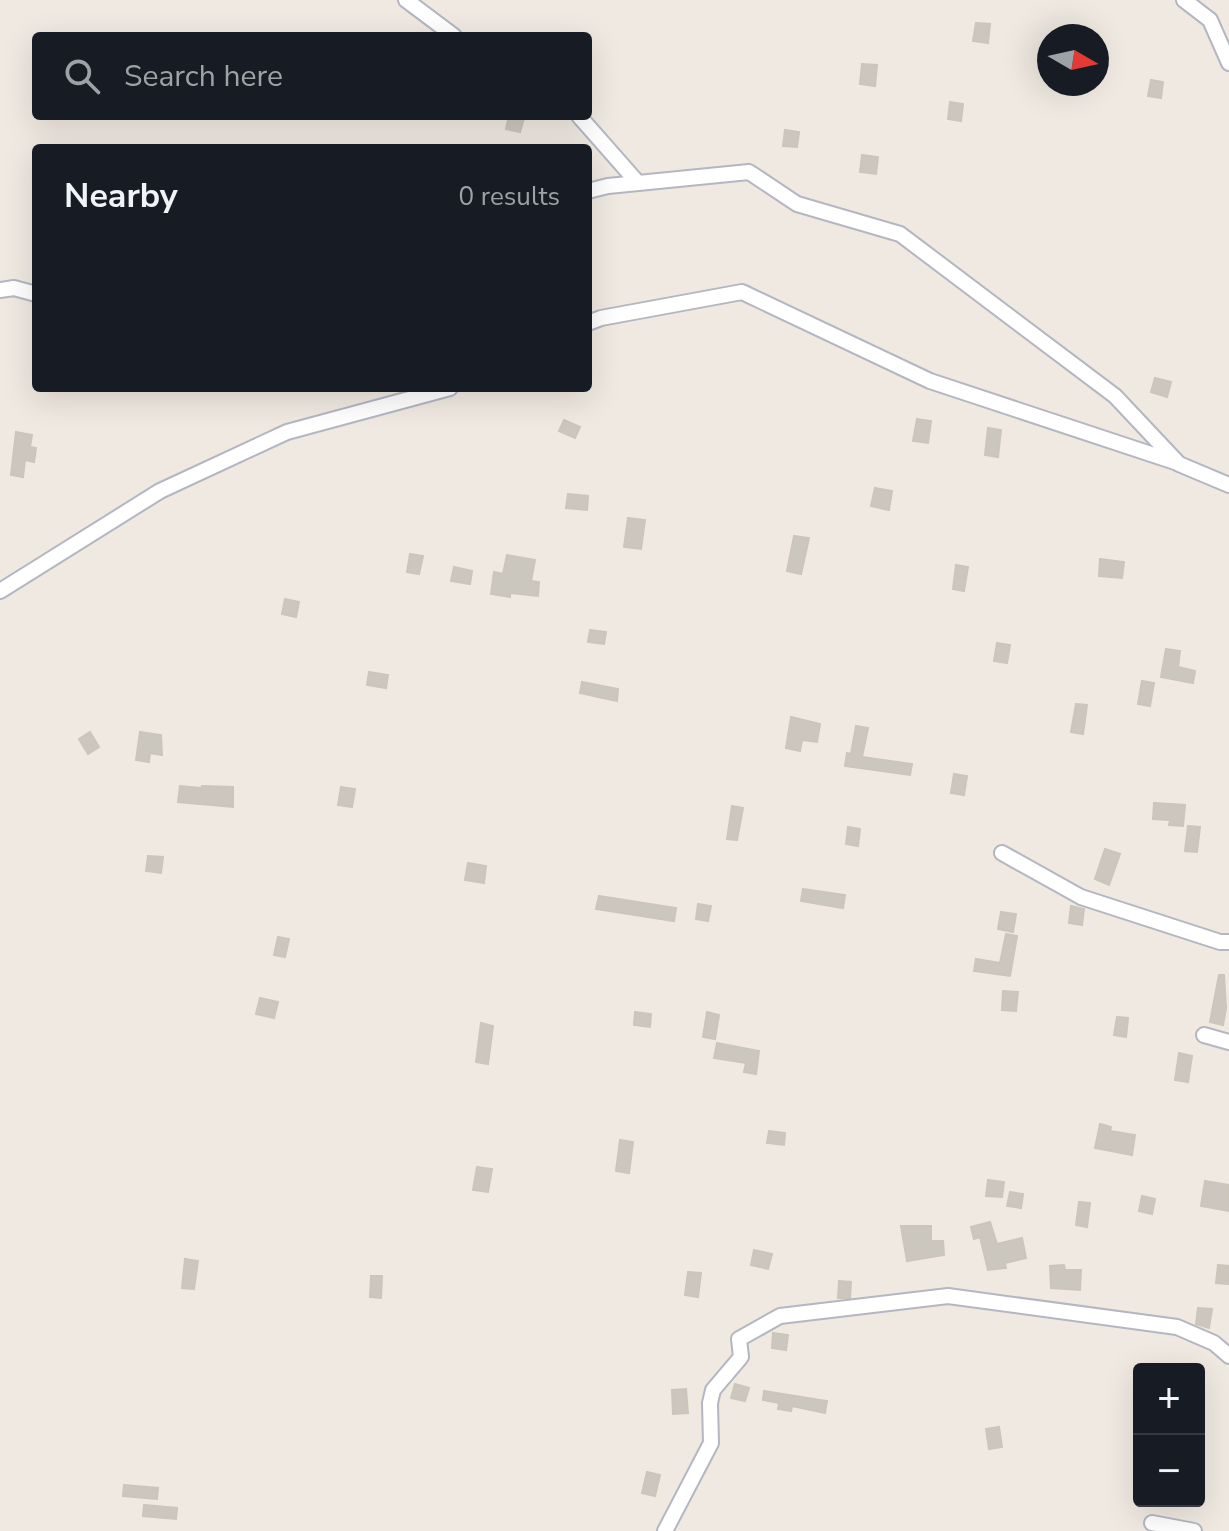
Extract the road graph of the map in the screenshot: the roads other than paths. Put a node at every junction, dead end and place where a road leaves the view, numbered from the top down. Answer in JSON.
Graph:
{"nodes":[{"id":1,"x":406,"y":0,"type":"edge"},
{"id":2,"x":1184,"y":0,"type":"edge"},
{"id":3,"x":449,"y":32,"type":"edge"},
{"id":4,"x":1229,"y":63,"type":"edge"},
{"id":5,"x":583,"y":120,"type":"edge"},
{"id":6,"x":638,"y":183,"type":"junction"},
{"id":7,"x":592,"y":190,"type":"edge"},
{"id":8,"x":0,"y":290,"type":"edge"},
{"id":9,"x":32,"y":293,"type":"edge"},
{"id":10,"x":592,"y":321,"type":"edge"},
{"id":11,"x":435,"y":392,"type":"edge"},
{"id":12,"x":1179,"y":464,"type":"junction"},
{"id":13,"x":1229,"y":485,"type":"edge"},
{"id":14,"x":0,"y":591,"type":"edge"},
{"id":15,"x":1002,"y":853,"type":"dead end"},
{"id":16,"x":1229,"y":942,"type":"edge"},
{"id":17,"x":1204,"y":1035,"type":"dead end"},
{"id":18,"x":1229,"y":1042,"type":"edge"},
{"id":19,"x":1229,"y":1356,"type":"edge"},
{"id":20,"x":1152,"y":1523,"type":"dead end"},
{"id":21,"x":665,"y":1531,"type":"edge"},
{"id":22,"x":1194,"y":1531,"type":"edge"}],
"edges":[{"from":1,"to":3,"type":"street"},
{"from":2,"to":4,"type":"street"},
{"from":5,"to":6,"type":"street"},
{"from":6,"to":7,"type":"street"},
{"from":6,"to":12,"type":"street"},
{"from":8,"to":9,"type":"street"},
{"from":10,"to":12,"type":"street"},
{"from":11,"to":14,"type":"street"},
{"from":12,"to":13,"type":"street"},
{"from":15,"to":16,"type":"street"},
{"from":17,"to":18,"type":"street"},
{"from":19,"to":21,"type":"street"},
{"from":20,"to":22,"type":"street"}]}
